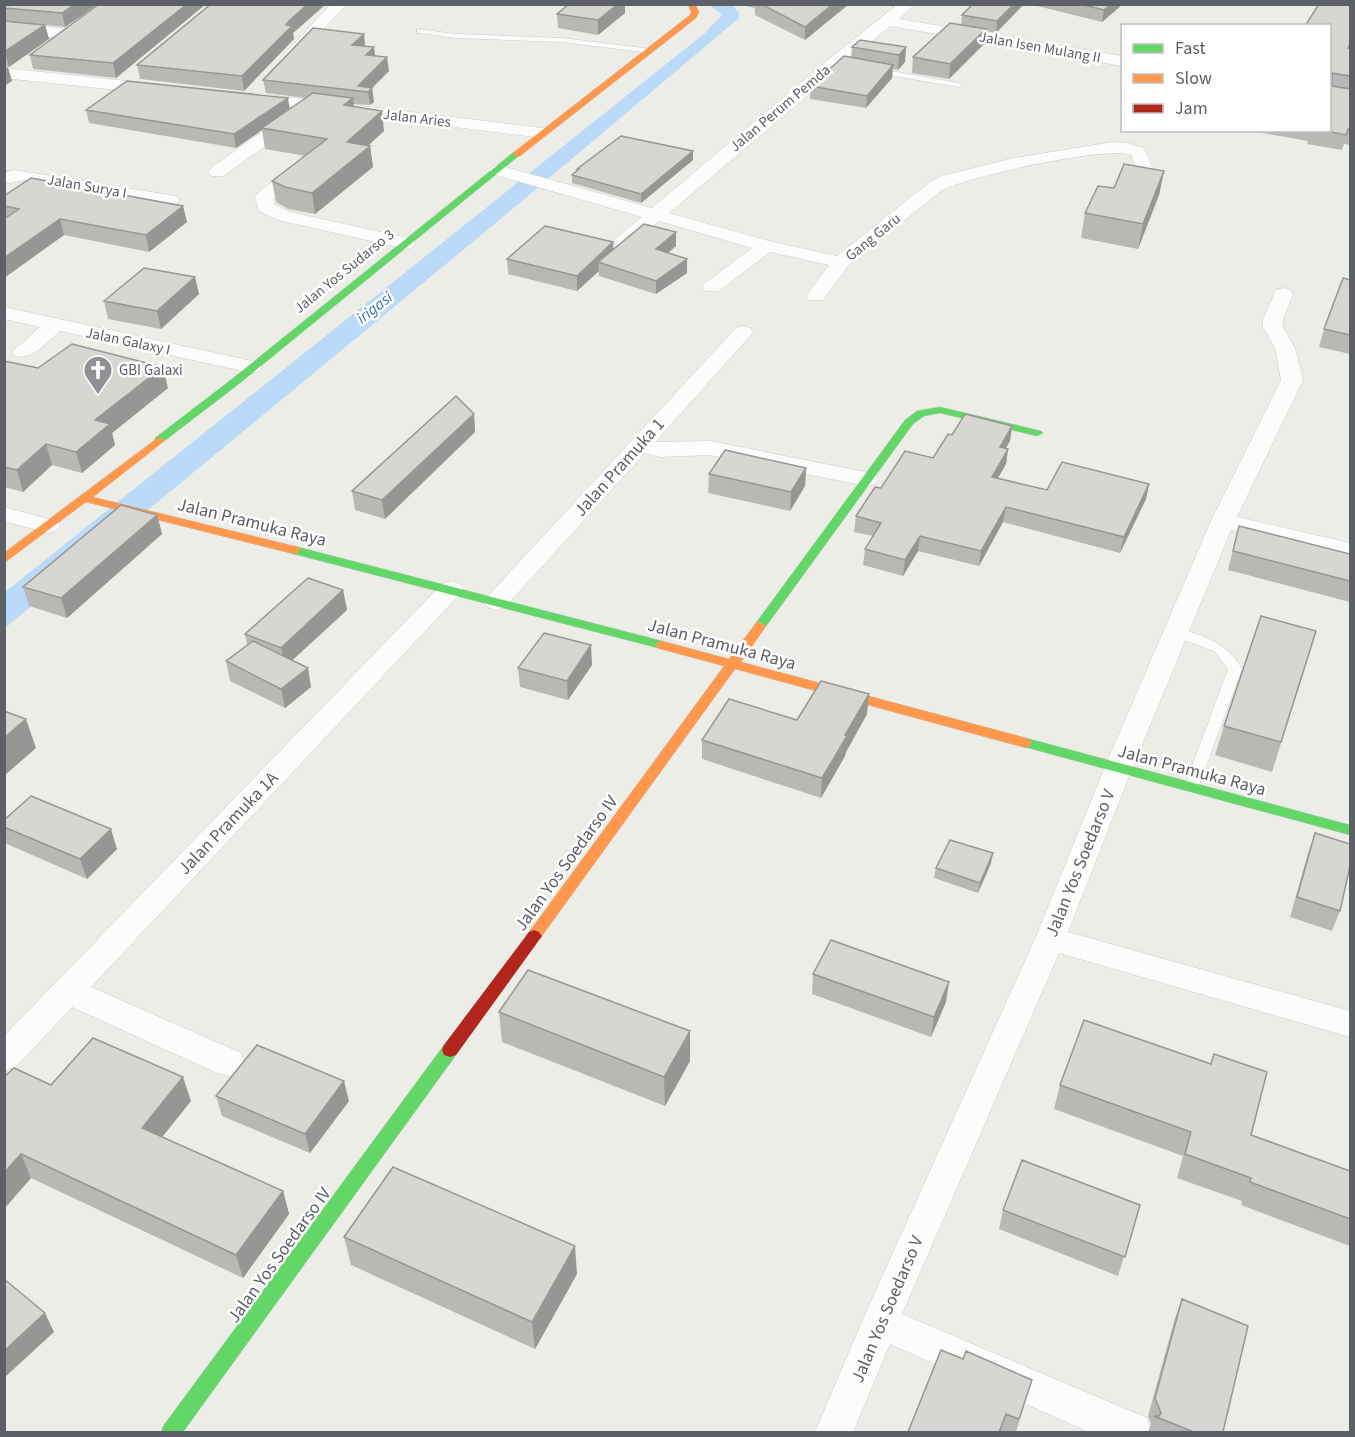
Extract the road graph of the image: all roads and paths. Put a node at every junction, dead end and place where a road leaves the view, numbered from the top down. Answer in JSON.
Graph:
{"nodes":[{"id":1,"x":340,"y":4,"type":"edge"},
{"id":2,"x":691,"y":4,"type":"edge"},
{"id":3,"x":908,"y":4,"type":"edge"},
{"id":4,"x":886,"y":21,"type":"junction"},
{"id":5,"x":86,"y":22,"type":"edge"},
{"id":6,"x":4,"y":27,"type":"edge"},
{"id":7,"x":420,"y":31,"type":"dead end"},
{"id":8,"x":70,"y":34,"type":"junction"},
{"id":9,"x":51,"y":47,"type":"edge"},
{"id":10,"x":651,"y":51,"type":"junction"},
{"id":11,"x":31,"y":60,"type":"edge"},
{"id":12,"x":1121,"y":61,"type":"edge"},
{"id":13,"x":282,"y":64,"type":"edge"},
{"id":14,"x":868,"y":69,"type":"edge"},
{"id":15,"x":138,"y":70,"type":"edge"},
{"id":16,"x":8,"y":73,"type":"edge"},
{"id":17,"x":265,"y":81,"type":"edge"},
{"id":18,"x":120,"y":85,"type":"junction"},
{"id":19,"x":958,"y":85,"type":"dead end"},
{"id":20,"x":167,"y":90,"type":"edge"},
{"id":21,"x":312,"y":105,"type":"junction"},
{"id":22,"x":543,"y":133,"type":"junction"},
{"id":23,"x":307,"y":163,"type":"edge"},
{"id":24,"x":498,"y":170,"type":"junction"},
{"id":25,"x":217,"y":172,"type":"dead end"},
{"id":26,"x":1148,"y":178,"type":"edge"},
{"id":27,"x":4,"y":179,"type":"edge"},
{"id":28,"x":170,"y":200,"type":"dead end"},
{"id":29,"x":654,"y":214,"type":"junction"},
{"id":30,"x":623,"y":242,"type":"edge"},
{"id":31,"x":406,"y":243,"type":"junction"},
{"id":32,"x":766,"y":246,"type":"junction"},
{"id":33,"x":842,"y":262,"type":"junction"},
{"id":34,"x":712,"y":286,"type":"dead end"},
{"id":35,"x":1283,"y":294,"type":"dead end"},
{"id":36,"x":816,"y":296,"type":"dead end"},
{"id":37,"x":4,"y":313,"type":"edge"},
{"id":38,"x":743,"y":332,"type":"dead end"},
{"id":39,"x":244,"y":374,"type":"junction"},
{"id":40,"x":1037,"y":433,"type":"dead end"},
{"id":41,"x":640,"y":445,"type":"junction"},
{"id":42,"x":867,"y":479,"type":"junction"},
{"id":43,"x":87,"y":499,"type":"junction"},
{"id":44,"x":4,"y":514,"type":"edge"},
{"id":45,"x":1223,"y":521,"type":"junction"},
{"id":46,"x":48,"y":526,"type":"junction"},
{"id":47,"x":1350,"y":550,"type":"edge"},
{"id":48,"x":4,"y":559,"type":"edge"},
{"id":49,"x":451,"y":589,"type":"junction"},
{"id":50,"x":496,"y":602,"type":"junction"},
{"id":51,"x":1176,"y":632,"type":"junction"},
{"id":52,"x":733,"y":665,"type":"junction"},
{"id":53,"x":1118,"y":769,"type":"junction"},
{"id":54,"x":1191,"y":788,"type":"junction"},
{"id":55,"x":1350,"y":830,"type":"edge"},
{"id":56,"x":1050,"y":939,"type":"junction"},
{"id":57,"x":68,"y":991,"type":"junction"},
{"id":58,"x":1350,"y":1024,"type":"edge"},
{"id":59,"x":4,"y":1058,"type":"edge"},
{"id":60,"x":229,"y":1063,"type":"dead end"},
{"id":61,"x":880,"y":1322,"type":"junction"},
{"id":62,"x":171,"y":1432,"type":"edge"},
{"id":63,"x":834,"y":1432,"type":"edge"},
{"id":64,"x":1133,"y":1432,"type":"edge"}],
"edges":[{"from":1,"to":13,"type":"street"},
{"from":2,"to":10,"type":"street","name":"Jalan Yos Sudarso 3"},
{"from":3,"to":4,"type":"street","name":"Jalan Perum Pemda"},
{"from":4,"to":12,"type":"street","name":"Jalan Isen Mulang II"},
{"from":4,"to":29,"type":"street","name":"Jalan Perum Pemda"},
{"from":5,"to":8,"type":"street"},
{"from":6,"to":8,"type":"street"},
{"from":7,"to":10,"type":"lane"},
{"from":8,"to":9,"type":"street"},
{"from":10,"to":22,"type":"street","name":"Jalan Yos Sudarso 3"},
{"from":11,"to":16,"type":"street"},
{"from":14,"to":19,"type":"lane"},
{"from":15,"to":18,"type":"street"},
{"from":16,"to":18,"type":"street"},
{"from":17,"to":21,"type":"street","name":"Jalan Aries"},
{"from":18,"to":20,"type":"street"},
{"from":21,"to":22,"type":"street","name":"Jalan Aries"},
{"from":21,"to":25,"type":"street"},
{"from":22,"to":24,"type":"street","name":"Jalan Yos Sudarso 3"},
{"from":23,"to":31,"type":"street"},
{"from":24,"to":29,"type":"street","name":"Gang Garu"},
{"from":24,"to":31,"type":"street","name":"Jalan Yos Sudarso 3"},
{"from":26,"to":33,"type":"street","name":"Gang Garu"},
{"from":27,"to":28,"type":"street","name":"Jalan Surya I"},
{"from":29,"to":30,"type":"street","name":"Jalan Perum Pemda"},
{"from":29,"to":32,"type":"street","name":"Gang Garu"},
{"from":31,"to":39,"type":"street","name":"Jalan Yos Sudarso 3"},
{"from":32,"to":33,"type":"street","name":"Gang Garu"},
{"from":32,"to":34,"type":"street"},
{"from":33,"to":36,"type":"street"},
{"from":35,"to":45,"type":"street","name":"Jalan Yos Soedarso V"},
{"from":37,"to":39,"type":"street","name":"Jalan Galaxy I"},
{"from":38,"to":41,"type":"street","name":"Jalan Pramuka 1"},
{"from":39,"to":43,"type":"street","name":"Jalan Yos Sudarso 3"},
{"from":40,"to":42,"type":"street","name":"Jalan Yos Soedarso IV"},
{"from":41,"to":42,"type":"street"},
{"from":41,"to":50,"type":"street","name":"Jalan Pramuka 1"},
{"from":42,"to":52,"type":"street","name":"Jalan Yos Soedarso IV"},
{"from":43,"to":46,"type":"street","name":"Jalan Yos Sudarso 3"},
{"from":43,"to":49,"type":"street","name":"Jalan Pramuka Raya"},
{"from":44,"to":46,"type":"street"},
{"from":45,"to":47,"type":"street"},
{"from":45,"to":51,"type":"street","name":"Jalan Yos Soedarso V"},
{"from":46,"to":48,"type":"street","name":"Jalan Yos Sudarso 3"},
{"from":49,"to":50,"type":"street","name":"Jalan Pramuka Raya"},
{"from":49,"to":57,"type":"street","name":"Jalan Pramuka 1A"},
{"from":50,"to":52,"type":"street","name":"Jalan Pramuka Raya"},
{"from":51,"to":53,"type":"street","name":"Jalan Yos Soedarso V"},
{"from":51,"to":54,"type":"lane"},
{"from":52,"to":53,"type":"street","name":"Jalan Pramuka Raya"},
{"from":52,"to":62,"type":"street","name":"Jalan Yos Soedarso IV"},
{"from":53,"to":54,"type":"street","name":"Jalan Pramuka Raya"},
{"from":53,"to":56,"type":"street","name":"Jalan Yos Soedarso V"},
{"from":54,"to":55,"type":"street","name":"Jalan Pramuka Raya"},
{"from":56,"to":58,"type":"street"},
{"from":56,"to":61,"type":"street","name":"Jalan Yos Soedarso V"},
{"from":57,"to":59,"type":"street","name":"Jalan Pramuka 1A"},
{"from":57,"to":60,"type":"street"},
{"from":61,"to":63,"type":"street","name":"Jalan Yos Soedarso V"},
{"from":61,"to":64,"type":"street"}]}
